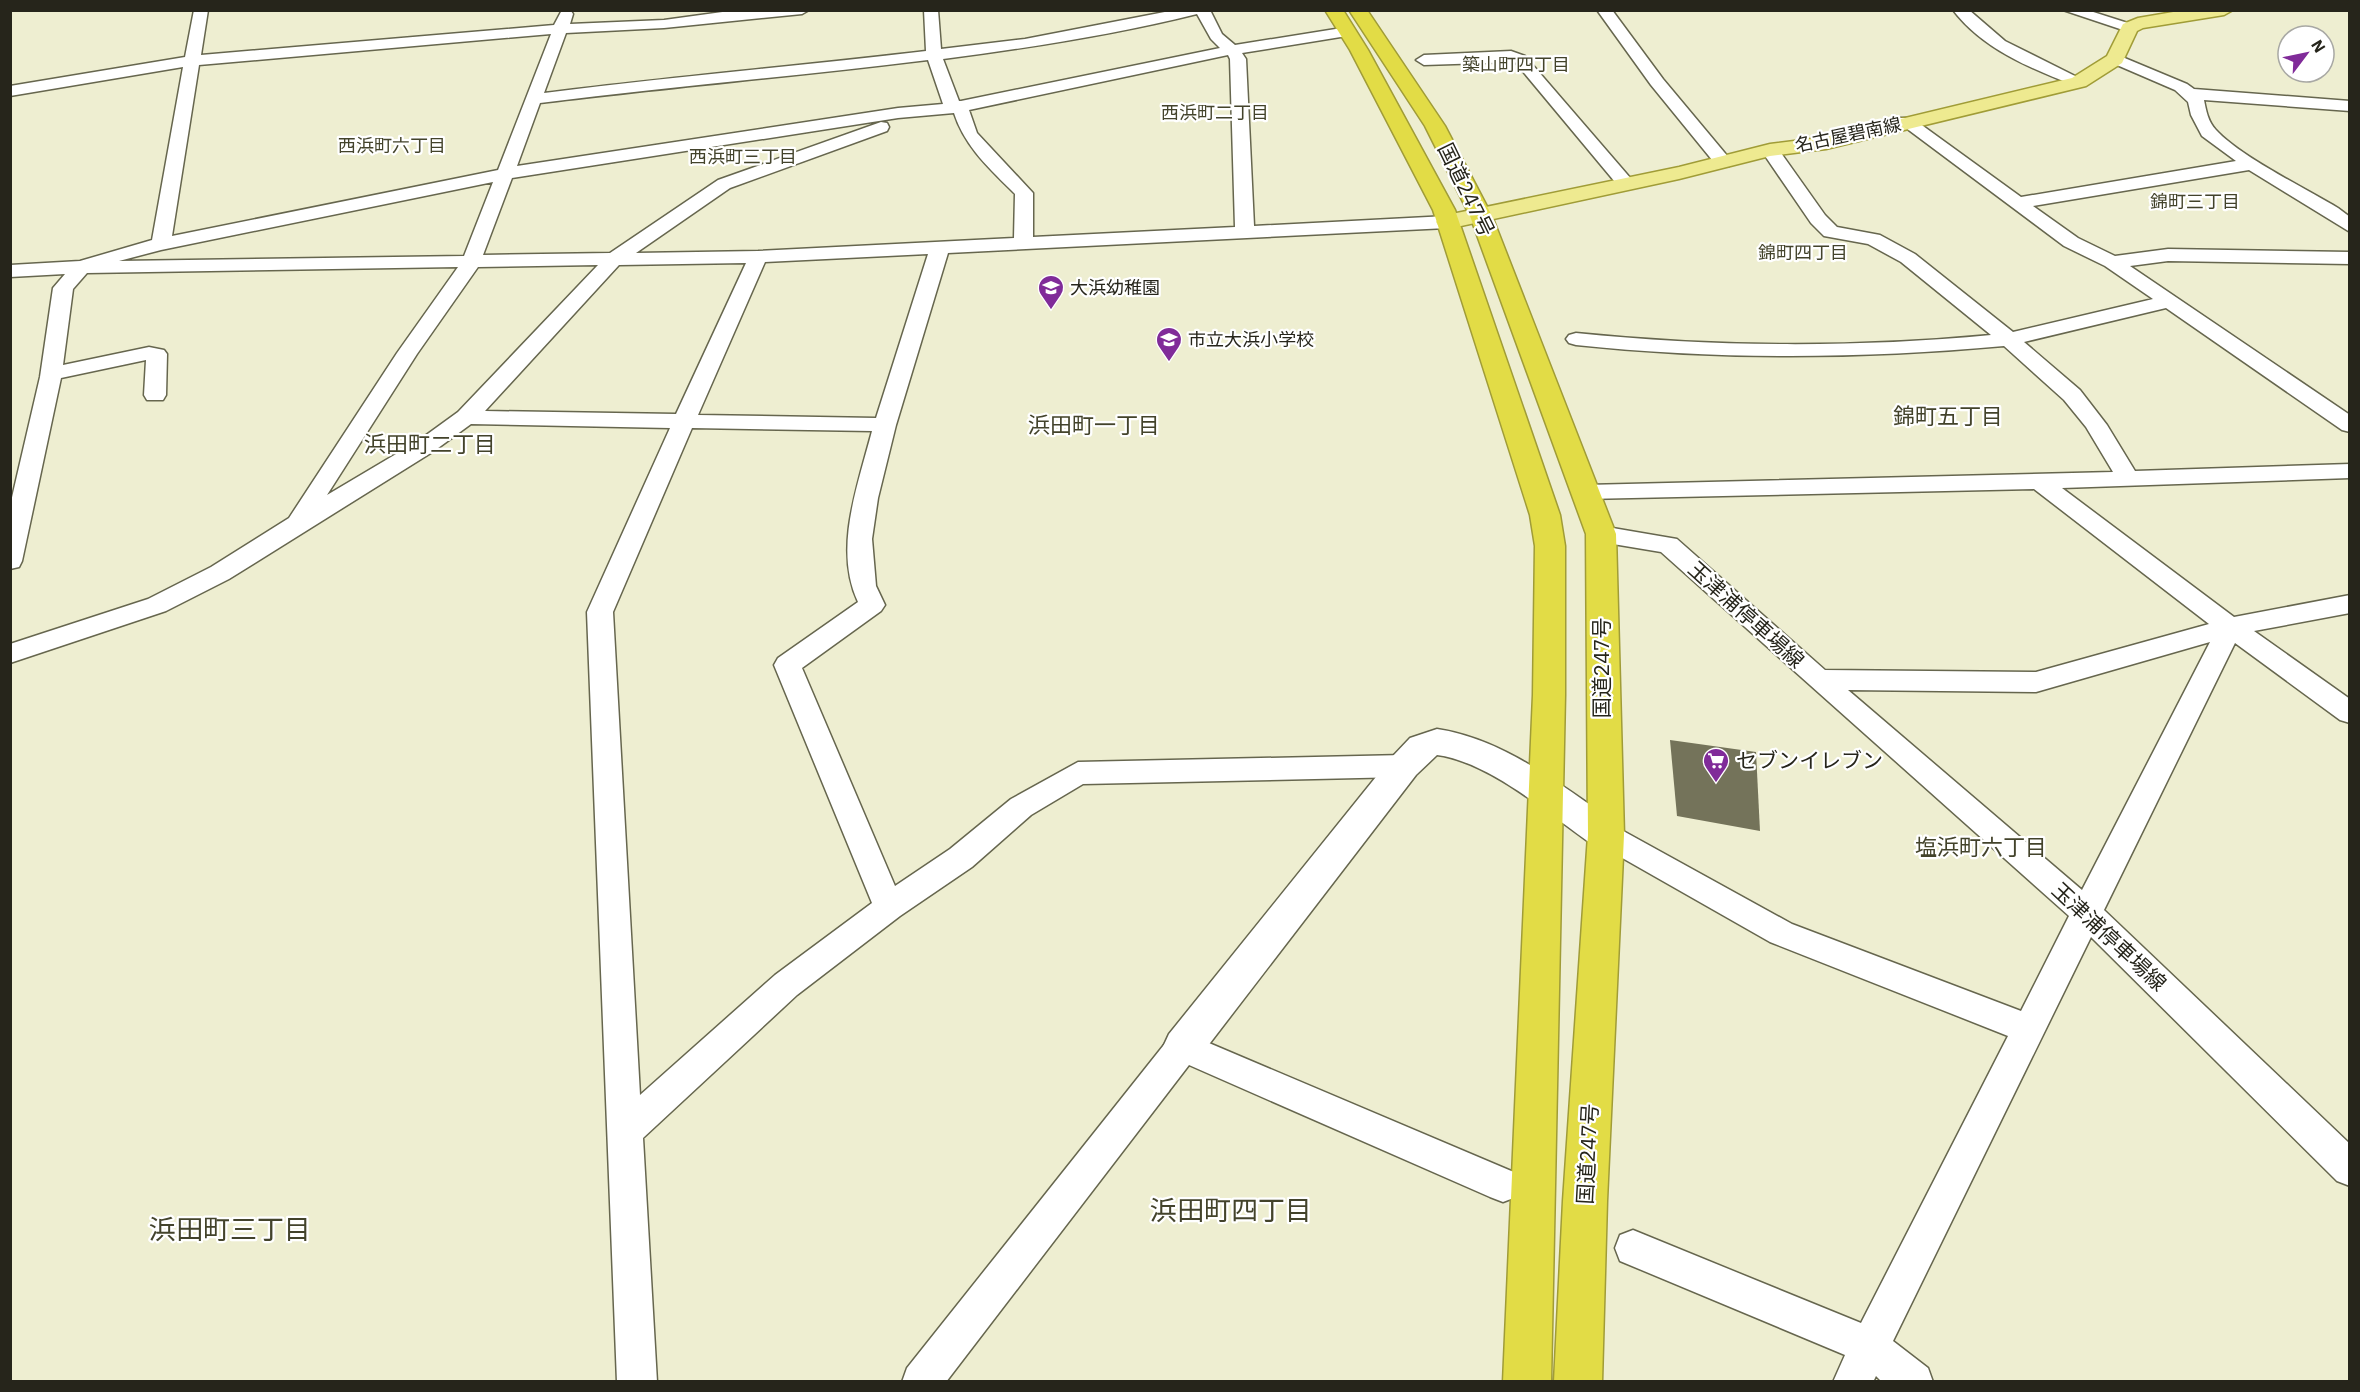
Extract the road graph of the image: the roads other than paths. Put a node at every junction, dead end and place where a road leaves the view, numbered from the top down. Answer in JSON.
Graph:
{"nodes":[{"id":1,"x":201,"y":10,"type":"edge"},
{"id":2,"x":568,"y":10,"type":"edge"},
{"id":3,"x":802,"y":10,"type":"edge"},
{"id":4,"x":931,"y":10,"type":"edge"},
{"id":5,"x":1195,"y":10,"type":"edge"},
{"id":6,"x":1202,"y":10,"type":"edge"},
{"id":7,"x":1604,"y":10,"type":"edge"},
{"id":8,"x":1960,"y":10,"type":"edge"},
{"id":9,"x":2070,"y":10,"type":"edge"},
{"id":10,"x":2224,"y":10,"type":"edge"},
{"id":11,"x":1346,"y":18,"type":"edge"},
{"id":12,"x":2129,"y":28,"type":"junction"},
{"id":13,"x":561,"y":29,"type":"junction"},
{"id":14,"x":1232,"y":50,"type":"junction"},
{"id":15,"x":934,"y":56,"type":"junction"},
{"id":16,"x":2115,"y":59,"type":"junction"},
{"id":17,"x":1424,"y":60,"type":"dead end"},
{"id":18,"x":192,"y":62,"type":"junction"},
{"id":19,"x":2079,"y":82,"type":"junction"},
{"id":20,"x":10,"y":91,"type":"edge"},
{"id":21,"x":2189,"y":94,"type":"junction"},
{"id":22,"x":534,"y":99,"type":"junction"},
{"id":23,"x":2349,"y":106,"type":"edge"},
{"id":24,"x":957,"y":107,"type":"junction"},
{"id":25,"x":922,"y":112,"type":"junction"},
{"id":26,"x":1906,"y":122,"type":"junction"},
{"id":27,"x":1770,"y":150,"type":"junction"},
{"id":28,"x":1722,"y":162,"type":"junction"},
{"id":29,"x":2251,"y":164,"type":"junction"},
{"id":30,"x":503,"y":174,"type":"junction"},
{"id":31,"x":1626,"y":184,"type":"junction"},
{"id":32,"x":2016,"y":203,"type":"junction"},
{"id":33,"x":1481,"y":216,"type":"junction"},
{"id":34,"x":1447,"y":222,"type":"junction"},
{"id":35,"x":2349,"y":227,"type":"edge"},
{"id":36,"x":1245,"y":233,"type":"junction"},
{"id":37,"x":161,"y":244,"type":"junction"},
{"id":38,"x":1023,"y":245,"type":"junction"},
{"id":39,"x":939,"y":250,"type":"junction"},
{"id":40,"x":758,"y":257,"type":"junction"},
{"id":41,"x":2349,"y":258,"type":"edge"},
{"id":42,"x":612,"y":261,"type":"junction"},
{"id":43,"x":2112,"y":262,"type":"junction"},
{"id":44,"x":471,"y":263,"type":"junction"},
{"id":45,"x":82,"y":267,"type":"junction"},
{"id":46,"x":10,"y":271,"type":"edge"},
{"id":47,"x":2171,"y":302,"type":"junction"},
{"id":48,"x":1576,"y":339,"type":"dead end"},
{"id":49,"x":2009,"y":339,"type":"junction"},
{"id":50,"x":51,"y":374,"type":"junction"},
{"id":51,"x":155,"y":395,"type":"dead end"},
{"id":52,"x":466,"y":417,"type":"junction"},
{"id":53,"x":684,"y":420,"type":"junction"},
{"id":54,"x":885,"y":425,"type":"junction"},
{"id":55,"x":2349,"y":425,"type":"edge"},
{"id":56,"x":2349,"y":471,"type":"edge"},
{"id":57,"x":2127,"y":477,"type":"junction"},
{"id":58,"x":2039,"y":482,"type":"junction"},
{"id":59,"x":1586,"y":492,"type":"junction"},
{"id":60,"x":16,"y":507,"type":"edge"},
{"id":61,"x":298,"y":522,"type":"junction"},
{"id":62,"x":1601,"y":534,"type":"junction"},
{"id":63,"x":10,"y":561,"type":"edge"},
{"id":64,"x":2349,"y":604,"type":"edge"},
{"id":65,"x":2230,"y":627,"type":"junction"},
{"id":66,"x":10,"y":654,"type":"edge"},
{"id":67,"x":1819,"y":680,"type":"junction"},
{"id":68,"x":2349,"y":713,"type":"edge"},
{"id":69,"x":1404,"y":766,"type":"junction"},
{"id":70,"x":1546,"y":796,"type":"junction"},
{"id":71,"x":1606,"y":835,"type":"junction"},
{"id":72,"x":889,"y":907,"type":"junction"},
{"id":73,"x":2086,"y":912,"type":"junction"},
{"id":74,"x":2028,"y":1029,"type":"junction"},
{"id":75,"x":1183,"y":1047,"type":"junction"},
{"id":76,"x":624,"y":1132,"type":"junction"},
{"id":77,"x":2349,"y":1169,"type":"edge"},
{"id":78,"x":1503,"y":1185,"type":"dead end"},
{"id":79,"x":1633,"y":1248,"type":"dead end"},
{"id":80,"x":1869,"y":1346,"type":"junction"},
{"id":81,"x":637,"y":1382,"type":"edge"},
{"id":82,"x":921,"y":1382,"type":"edge"},
{"id":83,"x":1527,"y":1382,"type":"edge"},
{"id":84,"x":1578,"y":1382,"type":"edge"},
{"id":85,"x":1852,"y":1382,"type":"edge"},
{"id":86,"x":1914,"y":1382,"type":"edge"}],
"edges":[{"from":1,"to":18,"type":"street"},
{"from":2,"to":13,"type":"street"},
{"from":3,"to":13,"type":"street"},
{"from":4,"to":15,"type":"street"},
{"from":5,"to":15,"type":"street"},
{"from":6,"to":14,"type":"street"},
{"from":7,"to":28,"type":"street"},
{"from":8,"to":19,"type":"street"},
{"from":9,"to":12,"type":"street"},
{"from":10,"to":12,"type":"main road"},
{"from":11,"to":14,"type":"street"},
{"from":11,"to":33,"type":"highway","name":"国道247号"},
{"from":11,"to":34,"type":"highway","name":"国道247号"},
{"from":12,"to":16,"type":"main road"},
{"from":13,"to":18,"type":"street"},
{"from":13,"to":22,"type":"street"},
{"from":14,"to":24,"type":"street"},
{"from":14,"to":36,"type":"street"},
{"from":15,"to":22,"type":"street"},
{"from":15,"to":24,"type":"street"},
{"from":16,"to":19,"type":"main road","name":"名古屋碧南線"},
{"from":16,"to":21,"type":"street"},
{"from":17,"to":31,"type":"street"},
{"from":18,"to":20,"type":"street"},
{"from":18,"to":37,"type":"street"},
{"from":19,"to":26,"type":"main road","name":"名古屋碧南線"},
{"from":21,"to":23,"type":"street"},
{"from":21,"to":29,"type":"street"},
{"from":22,"to":30,"type":"street"},
{"from":24,"to":25,"type":"street"},
{"from":24,"to":38,"type":"street"},
{"from":25,"to":30,"type":"street"},
{"from":25,"to":42,"type":"street"},
{"from":26,"to":27,"type":"main road","name":"名古屋碧南線"},
{"from":26,"to":32,"type":"street"},
{"from":27,"to":28,"type":"main road","name":"名古屋碧南線"},
{"from":27,"to":49,"type":"street"},
{"from":28,"to":31,"type":"main road","name":"名古屋碧南線"},
{"from":29,"to":32,"type":"street"},
{"from":29,"to":35,"type":"street"},
{"from":30,"to":37,"type":"street"},
{"from":30,"to":44,"type":"street"},
{"from":31,"to":33,"type":"main road","name":"名古屋碧南線"},
{"from":32,"to":43,"type":"street"},
{"from":33,"to":34,"type":"main road","name":"名古屋碧南線"},
{"from":33,"to":59,"type":"highway","name":"国道247号"},
{"from":34,"to":36,"type":"street"},
{"from":34,"to":70,"type":"highway","name":"国道247号"},
{"from":36,"to":38,"type":"street"},
{"from":37,"to":45,"type":"street"},
{"from":38,"to":39,"type":"street"},
{"from":39,"to":40,"type":"street"},
{"from":39,"to":54,"type":"street"},
{"from":40,"to":42,"type":"street"},
{"from":40,"to":53,"type":"street"},
{"from":41,"to":43,"type":"street"},
{"from":42,"to":44,"type":"street"},
{"from":42,"to":52,"type":"street"},
{"from":43,"to":47,"type":"street"},
{"from":44,"to":45,"type":"street"},
{"from":44,"to":61,"type":"street"},
{"from":45,"to":46,"type":"street"},
{"from":45,"to":50,"type":"street"},
{"from":47,"to":49,"type":"street"},
{"from":47,"to":55,"type":"street"},
{"from":48,"to":49,"type":"street"},
{"from":49,"to":57,"type":"street"},
{"from":50,"to":51,"type":"street"},
{"from":50,"to":60,"type":"street"},
{"from":52,"to":53,"type":"street"},
{"from":52,"to":61,"type":"street"},
{"from":53,"to":54,"type":"street"},
{"from":53,"to":76,"type":"street"},
{"from":54,"to":72,"type":"street"},
{"from":56,"to":57,"type":"street"},
{"from":57,"to":58,"type":"street"},
{"from":58,"to":59,"type":"street"},
{"from":58,"to":65,"type":"street"},
{"from":59,"to":62,"type":"highway","name":"国道247号"},
{"from":60,"to":63,"type":"street"},
{"from":61,"to":66,"type":"street"},
{"from":62,"to":67,"type":"street","name":"玉津浦停車場線"},
{"from":62,"to":71,"type":"highway","name":"国道247号"},
{"from":64,"to":65,"type":"street"},
{"from":65,"to":67,"type":"street"},
{"from":65,"to":68,"type":"street"},
{"from":65,"to":73,"type":"street"},
{"from":67,"to":73,"type":"street","name":"玉津浦停車場線"},
{"from":69,"to":70,"type":"street"},
{"from":69,"to":72,"type":"street"},
{"from":69,"to":75,"type":"street"},
{"from":70,"to":71,"type":"street"},
{"from":70,"to":83,"type":"highway","name":"国道247号"},
{"from":71,"to":74,"type":"street"},
{"from":71,"to":84,"type":"highway","name":"国道247号"},
{"from":72,"to":76,"type":"street"},
{"from":73,"to":74,"type":"street"},
{"from":73,"to":77,"type":"street","name":"玉津浦停車場線"},
{"from":74,"to":80,"type":"street"},
{"from":75,"to":78,"type":"street"},
{"from":75,"to":82,"type":"street"},
{"from":76,"to":81,"type":"street"},
{"from":79,"to":80,"type":"street"},
{"from":80,"to":85,"type":"street"},
{"from":80,"to":86,"type":"street"}]}
